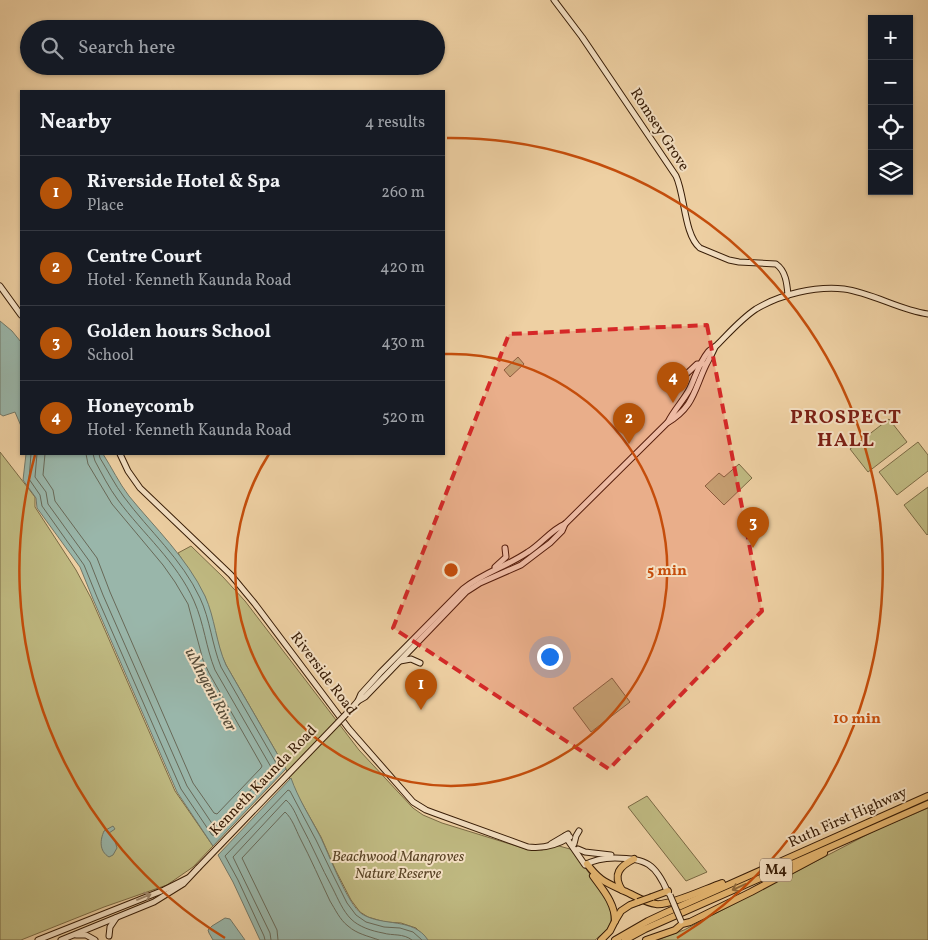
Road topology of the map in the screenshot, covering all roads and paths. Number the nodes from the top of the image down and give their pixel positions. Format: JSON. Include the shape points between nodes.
{"nodes":[{"id":1,"x":554,"y":0,"type":"edge"},
{"id":2,"x":0,"y":286,"type":"edge"},
{"id":3,"x":788,"y":295,"type":"junction"},
{"id":4,"x":20,"y":314,"type":"edge"},
{"id":5,"x":928,"y":314,"type":"edge"},
{"id":6,"x":704,"y":364,"type":"junction"},
{"id":7,"x":679,"y":381,"type":"dead end"},
{"id":8,"x":120,"y":455,"type":"edge"},
{"id":9,"x":540,"y":547,"type":"junction"},
{"id":10,"x":505,"y":548,"type":"dead end"},
{"id":11,"x":491,"y":570,"type":"junction"},
{"id":12,"x":400,"y":661,"type":"junction"},
{"id":13,"x":420,"y":663,"type":"dead end"},
{"id":14,"x":358,"y":701,"type":"junction"},
{"id":15,"x":928,"y":796,"type":"edge"},
{"id":16,"x":928,"y":804,"type":"edge"},
{"id":17,"x":866,"y":830,"type":"junction"},
{"id":18,"x":579,"y":832,"type":"dead end"},
{"id":19,"x":568,"y":837,"type":"junction"},
{"id":20,"x":574,"y":844,"type":"junction"},
{"id":21,"x":557,"y":845,"type":"junction"},
{"id":22,"x":548,"y":846,"type":"junction"},
{"id":23,"x":577,"y":850,"type":"junction"},
{"id":24,"x":631,"y":858,"type":"junction"},
{"id":25,"x":586,"y":864,"type":"junction"},
{"id":26,"x":772,"y":864,"type":"junction"},
{"id":27,"x":188,"y":878,"type":"junction"},
{"id":28,"x":622,"y":890,"type":"junction"},
{"id":29,"x":669,"y":893,"type":"junction"},
{"id":30,"x":117,"y":917,"type":"junction"},
{"id":31,"x":615,"y":921,"type":"junction"},
{"id":32,"x":682,"y":923,"type":"junction"},
{"id":33,"x":74,"y":935,"type":"junction"},
{"id":34,"x":109,"y":936,"type":"dead end"},
{"id":35,"x":38,"y":940,"type":"edge"},
{"id":36,"x":61,"y":940,"type":"edge"},
{"id":37,"x":94,"y":940,"type":"edge"},
{"id":38,"x":600,"y":940,"type":"edge"},
{"id":39,"x":615,"y":940,"type":"edge"},
{"id":40,"x":625,"y":940,"type":"edge"},
{"id":41,"x":646,"y":940,"type":"edge"}],
"edges":[{"from":1,"to":3,"type":"main road","name":"Romsey Grove","via":[[676,176],[696,245],[730,260],[778,265],[783,272]]},
{"from":2,"to":4,"type":"main road"},
{"from":3,"to":5,"type":"main road","name":"Kenneth Kaunda Road","via":[[843,289]]},
{"from":3,"to":6,"type":"main road","name":"Kenneth Kaunda Road","via":[[756,309],[740,322],[709,350]]},
{"from":6,"to":7,"type":"main road","via":[[695,365]]},
{"from":6,"to":9,"type":"main road","name":"Kenneth Kaunda Road","via":[[687,406]]},
{"from":8,"to":22,"type":"main road","name":"Riverside Road","via":[[140,488],[255,604],[349,729],[413,802],[434,814],[528,847]]},
{"from":9,"to":11,"type":"main road","name":"Kenneth Kaunda Road"},
{"from":9,"to":12,"type":"main road","name":"Kenneth Kaunda Road","via":[[521,565],[466,592]]},
{"from":10,"to":11,"type":"main road","via":[[505,558]]},
{"from":11,"to":14,"type":"main road","name":"Kenneth Kaunda Road","via":[[463,589],[380,673]]},
{"from":12,"to":13,"type":"main road","via":[[411,659]]},
{"from":12,"to":14,"type":"main road","name":"Kenneth Kaunda Road"},
{"from":14,"to":27,"type":"main road","name":"Kenneth Kaunda Road","bridge":true},
{"from":15,"to":26,"type":"highway","name":"Ruth First Highway","number":"M4"},
{"from":16,"to":17,"type":"highway","name":"Ruth First Highway","number":"M4"},
{"from":17,"to":32,"type":"highway","via":[[751,892]]},
{"from":17,"to":40,"type":"highway","name":"Ruth First Highway","number":"M4","one_way":true},
{"from":18,"to":20,"type":"main road"},
{"from":19,"to":20,"type":"main road"},
{"from":19,"to":21,"type":"main road","name":"Riverside Road"},
{"from":19,"to":22,"type":"main road"},
{"from":19,"to":23,"type":"main road"},
{"from":20,"to":23,"type":"main road"},
{"from":21,"to":22,"type":"main road","name":"Riverside Road"},
{"from":21,"to":23,"type":"main road"},
{"from":23,"to":24,"type":"main road"},
{"from":23,"to":25,"type":"main road"},
{"from":24,"to":25,"type":"main road","via":[[605,858]]},
{"from":24,"to":28,"type":"highway","via":[[618,874]]},
{"from":24,"to":29,"type":"main road","via":[[655,869]]},
{"from":25,"to":28,"type":"highway","via":[[600,879]]},
{"from":25,"to":31,"type":"highway","via":[[612,905]]},
{"from":26,"to":28,"type":"highway","via":[[662,904]]},
{"from":26,"to":39,"type":"highway","name":"Ruth First Highway","number":"M4","via":[[656,917]]},
{"from":27,"to":30,"type":"main road","name":"Kenneth Kaunda Road","via":[[164,897]]},
{"from":35,"to":27,"type":"main road","name":"Kenneth Kaunda Road","one_way":true},
{"from":29,"to":31,"type":"highway","bridge":true,"via":[[624,909]]},
{"from":29,"to":32,"type":"main road","bridge":true},
{"from":30,"to":33,"type":"main road","name":"Kenneth Kaunda Road"},
{"from":30,"to":34,"type":"main road","via":[[110,927]]},
{"from":31,"to":38,"type":"highway"},
{"from":32,"to":41,"type":"highway","via":[[675,930]]},
{"from":33,"to":36,"type":"main road","name":"Kenneth Kaunda Road"},
{"from":33,"to":37,"type":"main road"}]}
